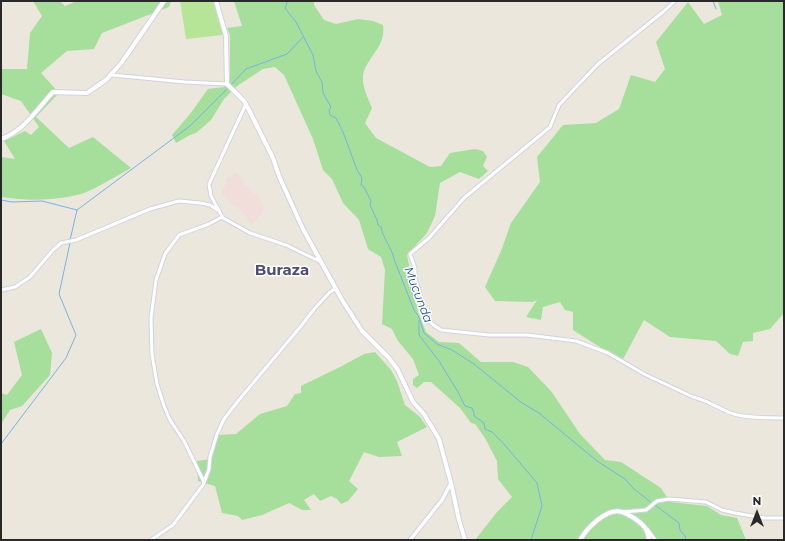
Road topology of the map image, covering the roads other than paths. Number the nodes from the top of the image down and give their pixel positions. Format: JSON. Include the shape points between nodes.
{"nodes":[{"id":1,"x":164,"y":1,"type":"edge"},
{"id":2,"x":216,"y":1,"type":"edge"},
{"id":3,"x":675,"y":1,"type":"edge"},
{"id":4,"x":112,"y":75,"type":"junction"},
{"id":5,"x":227,"y":84,"type":"junction"},
{"id":6,"x":246,"y":104,"type":"junction"},
{"id":7,"x":1,"y":139,"type":"edge"},
{"id":8,"x":219,"y":211,"type":"junction"},
{"id":9,"x":222,"y":217,"type":"junction"},
{"id":10,"x":321,"y":262,"type":"junction"},
{"id":11,"x":336,"y":288,"type":"junction"},
{"id":12,"x":1,"y":290,"type":"edge"},
{"id":13,"x":784,"y":418,"type":"edge"},
{"id":14,"x":204,"y":482,"type":"junction"},
{"id":15,"x":451,"y":483,"type":"junction"},
{"id":16,"x":623,"y":512,"type":"junction"},
{"id":17,"x":784,"y":518,"type":"edge"},
{"id":18,"x":646,"y":528,"type":"junction"},
{"id":19,"x":151,"y":540,"type":"edge"},
{"id":20,"x":410,"y":540,"type":"edge"},
{"id":21,"x":465,"y":540,"type":"edge"},
{"id":22,"x":580,"y":540,"type":"edge"},
{"id":23,"x":649,"y":540,"type":"edge"},
{"id":24,"x":655,"y":540,"type":"edge"}],
"edges":[{"from":1,"to":4,"type":"main road"},
{"from":2,"to":5,"type":"main road","via":[[226,36]]},
{"from":3,"to":13,"type":"street","via":[[598,64],[559,105],[550,127],[464,198],[429,238],[410,254],[419,292],[427,317],[441,330],[489,335],[527,335],[576,341],[608,353],[644,374],[735,414]]},
{"from":4,"to":5,"type":"street"},
{"from":4,"to":7,"type":"main road","via":[[87,93],[53,92],[19,128]]},
{"from":5,"to":6,"type":"main road"},
{"from":6,"to":8,"type":"street","via":[[209,184],[211,196]]},
{"from":6,"to":10,"type":"main road","via":[[273,158],[300,223]]},
{"from":8,"to":9,"type":"street"},
{"from":8,"to":12,"type":"street","via":[[200,202],[179,201],[150,210],[76,240],[61,243],[30,277],[15,287]]},
{"from":9,"to":10,"type":"street","via":[[250,233],[286,245]]},
{"from":9,"to":14,"type":"street","via":[[179,235],[165,254],[156,280],[151,318],[152,354],[164,406]]},
{"from":10,"to":11,"type":"main road"},
{"from":11,"to":14,"type":"street","via":[[315,308],[224,419],[216,434]]},
{"from":11,"to":15,"type":"main road","via":[[362,331],[398,370],[412,402],[421,410],[433,429],[440,443]]},
{"from":14,"to":19,"type":"street","via":[[173,525]]},
{"from":15,"to":20,"type":"street","via":[[442,500]]},
{"from":15,"to":21,"type":"main road"},
{"from":16,"to":17,"type":"street","via":[[646,510],[660,500],[669,499],[704,501],[729,512]]},
{"from":16,"to":18,"type":"main road"},
{"from":16,"to":22,"type":"main road","via":[[613,511],[602,517],[587,529]]},
{"from":18,"to":23,"type":"main road"},
{"from":18,"to":24,"type":"street"}]}
